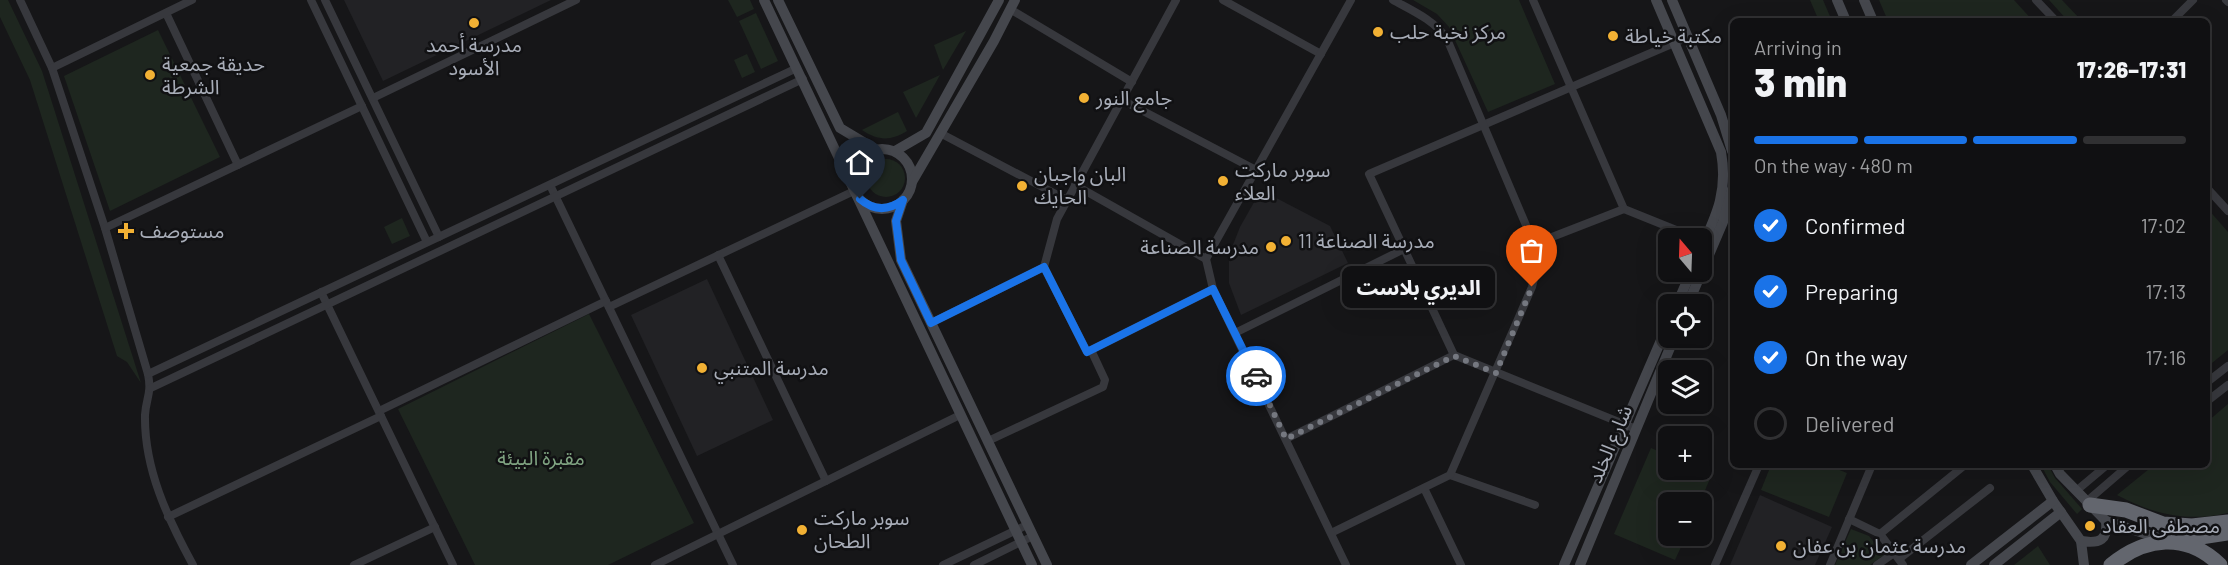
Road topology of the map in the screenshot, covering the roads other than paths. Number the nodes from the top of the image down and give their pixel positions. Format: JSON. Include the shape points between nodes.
{"nodes":[{"id":1,"x":20,"y":0,"type":"edge"},
{"id":2,"x":192,"y":0,"type":"edge"},
{"id":3,"x":311,"y":0,"type":"edge"},
{"id":4,"x":325,"y":0,"type":"edge"},
{"id":5,"x":576,"y":0,"type":"edge"},
{"id":6,"x":764,"y":0,"type":"edge"},
{"id":7,"x":778,"y":0,"type":"edge"},
{"id":8,"x":999,"y":0,"type":"edge"},
{"id":9,"x":1176,"y":0,"type":"edge"},
{"id":10,"x":1223,"y":0,"type":"edge"},
{"id":11,"x":1351,"y":0,"type":"edge"},
{"id":12,"x":1393,"y":0,"type":"edge"},
{"id":13,"x":1533,"y":0,"type":"edge"},
{"id":14,"x":1656,"y":0,"type":"edge"},
{"id":15,"x":1672,"y":0,"type":"edge"},
{"id":16,"x":1837,"y":0,"type":"edge"},
{"id":17,"x":1864,"y":0,"type":"edge"},
{"id":18,"x":2037,"y":0,"type":"edge"},
{"id":19,"x":2193,"y":0,"type":"edge"},
{"id":20,"x":564,"y":2,"type":"edge"},
{"id":21,"x":1013,"y":4,"type":"edge"},
{"id":22,"x":166,"y":13,"type":"junction"},
{"id":23,"x":1845,"y":18,"type":"edge"},
{"id":24,"x":1872,"y":18,"type":"edge"},
{"id":25,"x":2053,"y":18,"type":"edge"},
{"id":26,"x":2175,"y":18,"type":"edge"},
{"id":27,"x":1688,"y":37,"type":"junction"},
{"id":28,"x":1675,"y":43,"type":"junction"},
{"id":29,"x":1321,"y":54,"type":"junction"},
{"id":30,"x":52,"y":68,"type":"junction"},
{"id":31,"x":797,"y":68,"type":"junction"},
{"id":32,"x":803,"y":79,"type":"junction"},
{"id":33,"x":1132,"y":82,"type":"junction"},
{"id":34,"x":1572,"y":87,"type":"junction"},
{"id":35,"x":373,"y":98,"type":"junction"},
{"id":36,"x":1122,"y":100,"type":"junction"},
{"id":37,"x":362,"y":106,"type":"junction"},
{"id":38,"x":1484,"y":125,"type":"junction"},
{"id":39,"x":940,"y":133,"type":"junction"},
{"id":40,"x":1730,"y":144,"type":"edge"},
{"id":41,"x":875,"y":149,"type":"junction"},
{"id":42,"x":895,"y":151,"type":"junction"},
{"id":43,"x":238,"y":165,"type":"junction"},
{"id":44,"x":1256,"y":170,"type":"junction"},
{"id":45,"x":912,"y":182,"type":"junction"},
{"id":46,"x":550,"y":185,"type":"junction"},
{"id":47,"x":1075,"y":185,"type":"junction"},
{"id":48,"x":854,"y":191,"type":"junction"},
{"id":49,"x":2210,"y":191,"type":"edge"},
{"id":50,"x":555,"y":196,"type":"junction"},
{"id":51,"x":1730,"y":196,"type":"edge"},
{"id":52,"x":903,"y":200,"type":"junction"},
{"id":53,"x":1067,"y":200,"type":"junction"},
{"id":54,"x":2227,"y":207,"type":"edge"},
{"id":55,"x":1624,"y":209,"type":"junction"},
{"id":56,"x":105,"y":228,"type":"junction"},
{"id":57,"x":1667,"y":228,"type":"edge"},
{"id":58,"x":1708,"y":228,"type":"edge"},
{"id":59,"x":439,"y":237,"type":"junction"},
{"id":60,"x":428,"y":242,"type":"junction"},
{"id":61,"x":1534,"y":244,"type":"junction"},
{"id":62,"x":1404,"y":249,"type":"junction"},
{"id":63,"x":718,"y":255,"type":"junction"},
{"id":64,"x":1206,"y":259,"type":"junction"},
{"id":65,"x":1044,"y":267,"type":"junction"},
{"id":66,"x":1213,"y":289,"type":"junction"},
{"id":67,"x":321,"y":292,"type":"junction"},
{"id":68,"x":1692,"y":294,"type":"edge"},
{"id":69,"x":327,"y":304,"type":"junction"},
{"id":70,"x":607,"y":304,"type":"junction"},
{"id":71,"x":931,"y":323,"type":"junction"},
{"id":72,"x":1234,"y":333,"type":"junction"},
{"id":73,"x":1658,"y":346,"type":"edge"},
{"id":74,"x":1670,"y":348,"type":"edge"},
{"id":75,"x":1091,"y":350,"type":"junction"},
{"id":76,"x":1454,"y":356,"type":"junction"},
{"id":77,"x":2228,"y":366,"type":"edge"},
{"id":78,"x":1496,"y":373,"type":"junction"},
{"id":79,"x":148,"y":374,"type":"junction"},
{"id":80,"x":2210,"y":381,"type":"edge"},
{"id":81,"x":2228,"y":385,"type":"edge"},
{"id":82,"x":151,"y":388,"type":"junction"},
{"id":83,"x":2210,"y":399,"type":"edge"},
{"id":84,"x":380,"y":413,"type":"junction"},
{"id":85,"x":960,"y":415,"type":"junction"},
{"id":86,"x":1623,"y":424,"type":"junction"},
{"id":87,"x":1636,"y":429,"type":"junction"},
{"id":88,"x":1286,"y":439,"type":"junction"},
{"id":89,"x":988,"y":441,"type":"junction"},
{"id":90,"x":993,"y":453,"type":"junction"},
{"id":91,"x":981,"y":458,"type":"junction"},
{"id":92,"x":1758,"y":468,"type":"edge"},
{"id":93,"x":1871,"y":468,"type":"edge"},
{"id":94,"x":1961,"y":468,"type":"edge"},
{"id":95,"x":2034,"y":468,"type":"edge"},
{"id":96,"x":2057,"y":468,"type":"edge"},
{"id":97,"x":2103,"y":468,"type":"edge"},
{"id":98,"x":2126,"y":468,"type":"edge"},
{"id":99,"x":1450,"y":475,"type":"junction"},
{"id":100,"x":826,"y":481,"type":"junction"},
{"id":101,"x":1424,"y":488,"type":"junction"},
{"id":102,"x":1990,"y":488,"type":"dead end"},
{"id":103,"x":2076,"y":490,"type":"junction"},
{"id":104,"x":2053,"y":501,"type":"junction"},
{"id":105,"x":2088,"y":503,"type":"junction"},
{"id":106,"x":1535,"y":505,"type":"dead end"},
{"id":107,"x":2061,"y":512,"type":"junction"},
{"id":108,"x":168,"y":517,"type":"junction"},
{"id":109,"x":1849,"y":519,"type":"junction"},
{"id":110,"x":2106,"y":521,"type":"junction"},
{"id":111,"x":2228,"y":522,"type":"edge"},
{"id":112,"x":1027,"y":525,"type":"junction"},
{"id":113,"x":435,"y":527,"type":"junction"},
{"id":114,"x":1015,"y":530,"type":"junction"},
{"id":115,"x":1331,"y":533,"type":"junction"},
{"id":116,"x":2228,"y":533,"type":"edge"},
{"id":117,"x":718,"y":534,"type":"junction"},
{"id":118,"x":1880,"y":534,"type":"junction"},
{"id":119,"x":1033,"y":536,"type":"junction"},
{"id":120,"x":2081,"y":541,"type":"junction"},
{"id":121,"x":1021,"y":542,"type":"junction"},
{"id":122,"x":2169,"y":542,"type":"junction"},
{"id":123,"x":1899,"y":559,"type":"edge"},
{"id":124,"x":192,"y":565,"type":"edge"},
{"id":125,"x":354,"y":565,"type":"edge"},
{"id":126,"x":453,"y":565,"type":"edge"},
{"id":127,"x":655,"y":565,"type":"edge"},
{"id":128,"x":733,"y":565,"type":"edge"},
{"id":129,"x":943,"y":565,"type":"edge"},
{"id":130,"x":974,"y":565,"type":"edge"},
{"id":131,"x":1032,"y":565,"type":"edge"},
{"id":132,"x":1047,"y":565,"type":"edge"},
{"id":133,"x":1346,"y":565,"type":"edge"},
{"id":134,"x":1461,"y":565,"type":"edge"},
{"id":135,"x":1564,"y":565,"type":"edge"},
{"id":136,"x":1580,"y":565,"type":"edge"},
{"id":137,"x":1715,"y":565,"type":"edge"},
{"id":138,"x":1830,"y":565,"type":"edge"},
{"id":139,"x":1877,"y":565,"type":"edge"},
{"id":140,"x":1971,"y":565,"type":"edge"},
{"id":141,"x":1994,"y":565,"type":"edge"},
{"id":142,"x":2084,"y":565,"type":"edge"},
{"id":143,"x":2110,"y":565,"type":"edge"},
{"id":144,"x":2220,"y":565,"type":"edge"}],
"edges":[{"from":1,"to":30,"type":"street"},
{"from":2,"to":22,"type":"street"},
{"from":3,"to":37,"type":"street"},
{"from":4,"to":35,"type":"street"},
{"from":5,"to":20,"type":"street"},
{"from":6,"to":31,"type":"street"},
{"from":7,"to":41,"type":"street","via":[[840,128]]},
{"from":8,"to":42,"type":"street","via":[[926,133]]},
{"from":9,"to":33,"type":"street"},
{"from":10,"to":29,"type":"street"},
{"from":11,"to":29,"type":"street"},
{"from":12,"to":38,"type":"street","via":[[1427,18],[1447,39]]},
{"from":13,"to":34,"type":"street"},
{"from":14,"to":28,"type":"street"},
{"from":15,"to":27,"type":"street"},
{"from":16,"to":23,"type":"street"},
{"from":17,"to":24,"type":"street"},
{"from":18,"to":25,"type":"street"},
{"from":19,"to":26,"type":"street"},
{"from":20,"to":35,"type":"street"},
{"from":21,"to":33,"type":"street"},
{"from":21,"to":39,"type":"street"},
{"from":22,"to":30,"type":"street"},
{"from":22,"to":43,"type":"street"},
{"from":27,"to":28,"type":"street"},
{"from":27,"to":40,"type":"street"},
{"from":28,"to":34,"type":"street"},
{"from":28,"to":58,"type":"street","via":[[1721,152],[1724,168],[1722,196]]},
{"from":29,"to":44,"type":"street"},
{"from":30,"to":56,"type":"street"},
{"from":31,"to":32,"type":"street"},
{"from":31,"to":46,"type":"street"},
{"from":32,"to":48,"type":"street"},
{"from":32,"to":50,"type":"street"},
{"from":33,"to":36,"type":"street"},
{"from":34,"to":38,"type":"street"},
{"from":34,"to":55,"type":"street"},
{"from":35,"to":59,"type":"street"},
{"from":36,"to":44,"type":"street"},
{"from":36,"to":47,"type":"street"},
{"from":37,"to":43,"type":"street"},
{"from":37,"to":60,"type":"street"},
{"from":38,"to":61,"type":"street"},
{"from":38,"to":62,"type":"street","via":[[1369,174]]},
{"from":39,"to":45,"type":"street"},
{"from":39,"to":53,"type":"street"},
{"from":41,"to":42,"type":"street"},
{"from":41,"to":48,"type":"street","via":[[865,154],[853,170]]},
{"from":42,"to":45,"type":"street","via":[[909,164]]},
{"from":43,"to":56,"type":"street"},
{"from":44,"to":64,"type":"street"},
{"from":45,"to":52,"type":"street"},
{"from":46,"to":50,"type":"street"},
{"from":46,"to":59,"type":"street"},
{"from":47,"to":53,"type":"street"},
{"from":47,"to":64,"type":"street"},
{"from":48,"to":52,"type":"street","via":[[867,205],[876,208],[886,209]]},
{"from":48,"to":63,"type":"street"},
{"from":48,"to":85,"type":"street"},
{"from":49,"to":54,"type":"street"},
{"from":50,"to":69,"type":"street"},
{"from":50,"to":70,"type":"street"},
{"from":51,"to":68,"type":"street"},
{"from":52,"to":71,"type":"street","via":[[896,221],[901,260]]},
{"from":53,"to":65,"type":"street","via":[[1057,219]]},
{"from":55,"to":57,"type":"street"},
{"from":55,"to":61,"type":"street"},
{"from":56,"to":79,"type":"street"},
{"from":59,"to":60,"type":"street"},
{"from":60,"to":67,"type":"street"},
{"from":61,"to":78,"type":"street","via":[[1537,266],[1532,287]]},
{"from":62,"to":72,"type":"street"},
{"from":62,"to":76,"type":"street"},
{"from":63,"to":70,"type":"street"},
{"from":63,"to":100,"type":"street"},
{"from":64,"to":66,"type":"street"},
{"from":65,"to":71,"type":"street"},
{"from":65,"to":75,"type":"street","via":[[1087,352]]},
{"from":66,"to":72,"type":"street"},
{"from":66,"to":75,"type":"street"},
{"from":67,"to":69,"type":"street"},
{"from":67,"to":79,"type":"street"},
{"from":69,"to":82,"type":"street"},
{"from":69,"to":84,"type":"street"},
{"from":70,"to":84,"type":"street"},
{"from":70,"to":117,"type":"street"},
{"from":71,"to":89,"type":"street"},
{"from":72,"to":88,"type":"street"},
{"from":73,"to":86,"type":"street"},
{"from":74,"to":87,"type":"street","name":"شارع الخلد"},
{"from":75,"to":89,"type":"street","via":[[1105,380],[1103,387]]},
{"from":76,"to":78,"type":"street"},
{"from":76,"to":88,"type":"street"},
{"from":77,"to":80,"type":"street"},
{"from":78,"to":86,"type":"street"},
{"from":78,"to":99,"type":"street"},
{"from":79,"to":82,"type":"street"},
{"from":81,"to":83,"type":"street"},
{"from":82,"to":108,"type":"street","via":[[145,414],[151,465]]},
{"from":84,"to":108,"type":"street"},
{"from":84,"to":113,"type":"street"},
{"from":85,"to":91,"type":"street"},
{"from":85,"to":100,"type":"street"},
{"from":86,"to":87,"type":"street"},
{"from":86,"to":135,"type":"street"},
{"from":87,"to":136,"type":"street","name":"شارع الخلد"},
{"from":88,"to":115,"type":"street"},
{"from":89,"to":90,"type":"street"},
{"from":90,"to":91,"type":"street"},
{"from":90,"to":112,"type":"street"},
{"from":91,"to":114,"type":"street"},
{"from":92,"to":137,"type":"street"},
{"from":93,"to":109,"type":"street"},
{"from":94,"to":118,"type":"street"},
{"from":95,"to":104,"type":"street"},
{"from":96,"to":103,"type":"street"},
{"from":97,"to":103,"type":"street"},
{"from":98,"to":105,"type":"street"},
{"from":99,"to":101,"type":"street"},
{"from":99,"to":106,"type":"street"},
{"from":100,"to":117,"type":"street"},
{"from":101,"to":115,"type":"street"},
{"from":101,"to":134,"type":"street"},
{"from":102,"to":123,"type":"street"},
{"from":103,"to":105,"type":"street"},
{"from":104,"to":107,"type":"street"},
{"from":104,"to":140,"type":"street"},
{"from":105,"to":110,"type":"street"},
{"from":105,"to":111,"type":"highway","via":[[2126,510],[2163,524]]},
{"from":107,"to":120,"type":"street"},
{"from":107,"to":141,"type":"street"},
{"from":108,"to":124,"type":"street"},
{"from":109,"to":118,"type":"street"},
{"from":109,"to":138,"type":"street"},
{"from":110,"to":120,"type":"street","via":[[2105,537],[2091,543]]},
{"from":110,"to":122,"type":"street"},
{"from":112,"to":114,"type":"street"},
{"from":112,"to":119,"type":"street"},
{"from":113,"to":125,"type":"street"},
{"from":113,"to":126,"type":"street"},
{"from":114,"to":121,"type":"street"},
{"from":114,"to":129,"type":"street"},
{"from":115,"to":133,"type":"street"},
{"from":116,"to":122,"type":"highway"},
{"from":117,"to":127,"type":"street"},
{"from":117,"to":128,"type":"street"},
{"from":118,"to":123,"type":"street"},
{"from":119,"to":121,"type":"street"},
{"from":119,"to":132,"type":"street"},
{"from":120,"to":142,"type":"street"},
{"from":121,"to":130,"type":"street"},
{"from":121,"to":131,"type":"street"},
{"from":122,"to":143,"type":"highway","via":[[2146,544]]},
{"from":122,"to":144,"type":"highway","via":[[2191,546]]},
{"from":123,"to":139,"type":"street"}]}
